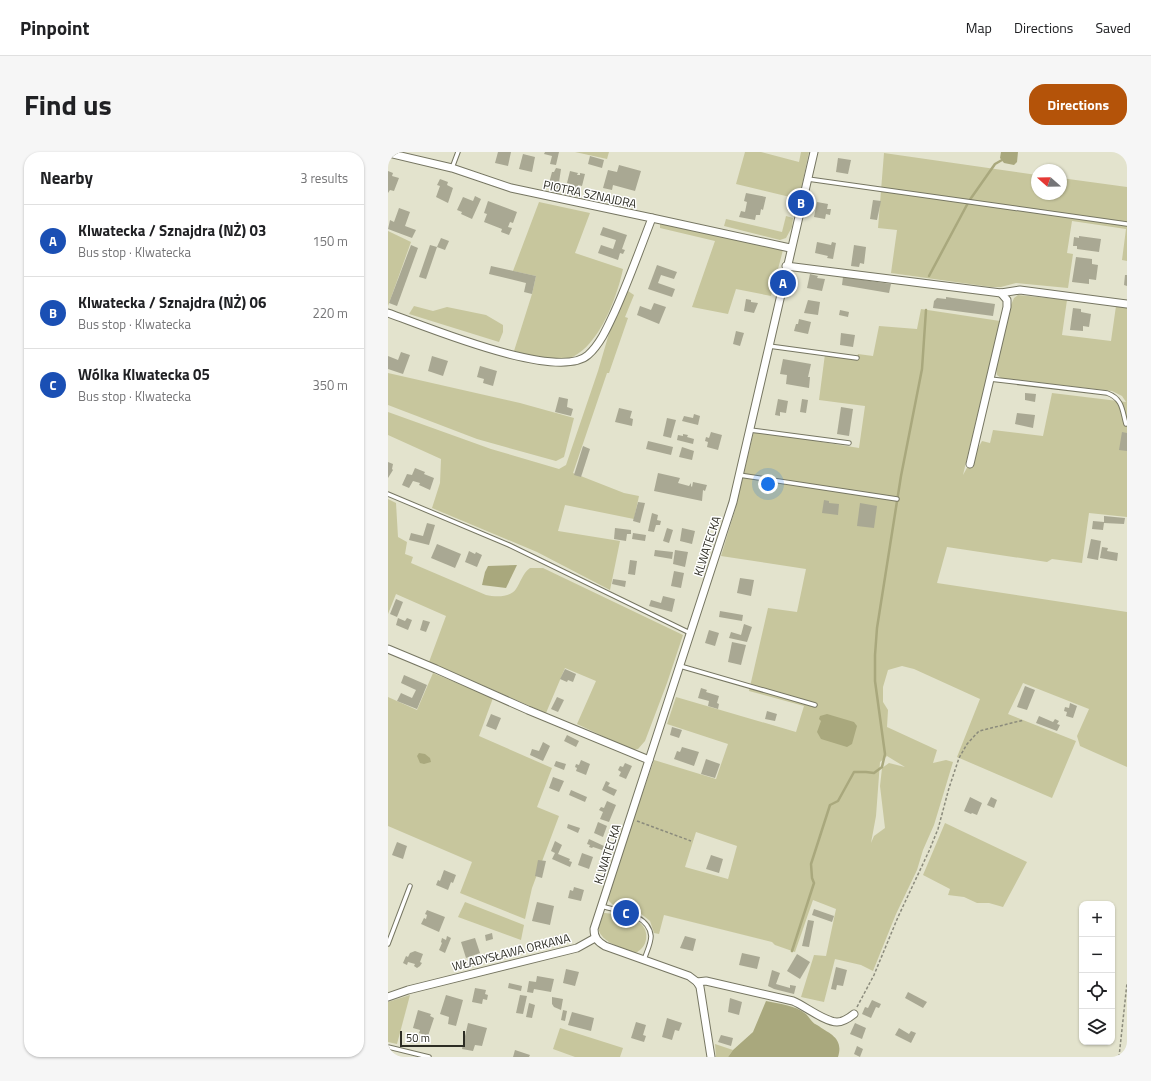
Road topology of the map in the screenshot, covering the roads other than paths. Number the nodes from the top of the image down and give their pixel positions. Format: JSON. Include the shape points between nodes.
{"nodes":[{"id":1,"x":388,"y":152,"type":"edge"},
{"id":2,"x":458,"y":152,"type":"edge"},
{"id":3,"x":814,"y":152,"type":"edge"},
{"id":4,"x":452,"y":168,"type":"junction"},
{"id":5,"x":807,"y":179,"type":"junction"},
{"id":6,"x":652,"y":218,"type":"junction"},
{"id":7,"x":1127,"y":224,"type":"edge"},
{"id":8,"x":790,"y":248,"type":"junction"},
{"id":9,"x":786,"y":266,"type":"junction"},
{"id":10,"x":1001,"y":293,"type":"junction"},
{"id":11,"x":1127,"y":304,"type":"edge"},
{"id":12,"x":388,"y":313,"type":"edge"},
{"id":13,"x":769,"y":346,"type":"junction"},
{"id":14,"x":857,"y":358,"type":"dead end"},
{"id":15,"x":990,"y":379,"type":"junction"},
{"id":16,"x":1126,"y":424,"type":"dead end"},
{"id":17,"x":750,"y":430,"type":"junction"},
{"id":18,"x":849,"y":443,"type":"dead end"},
{"id":19,"x":970,"y":464,"type":"dead end"},
{"id":20,"x":739,"y":475,"type":"junction"},
{"id":21,"x":388,"y":494,"type":"edge"},
{"id":22,"x":897,"y":499,"type":"dead end"},
{"id":23,"x":690,"y":633,"type":"junction"},
{"id":24,"x":388,"y":649,"type":"edge"},
{"id":25,"x":680,"y":666,"type":"junction"},
{"id":26,"x":815,"y":705,"type":"dead end"},
{"id":27,"x":649,"y":760,"type":"junction"},
{"id":28,"x":410,"y":886,"type":"dead end"},
{"id":29,"x":601,"y":906,"type":"junction"},
{"id":30,"x":595,"y":938,"type":"junction"},
{"id":31,"x":388,"y":944,"type":"edge"},
{"id":32,"x":644,"y":960,"type":"junction"},
{"id":33,"x":697,"y":982,"type":"junction"},
{"id":34,"x":388,"y":997,"type":"edge"},
{"id":35,"x":854,"y":1014,"type":"road end"},
{"id":36,"x":388,"y":1047,"type":"edge"},
{"id":37,"x":429,"y":1057,"type":"edge"},
{"id":38,"x":710,"y":1057,"type":"edge"}],
"edges":[{"from":1,"to":4,"type":"street","name":"PIOTRA SZNAJDRA"},
{"from":2,"to":4,"type":"lane"},
{"from":3,"to":5,"type":"street","name":"KLWATECKA"},
{"from":4,"to":6,"type":"street","name":"PIOTRA SZNAJDRA","via":[[511,188]]},
{"from":5,"to":7,"type":"lane"},
{"from":5,"to":8,"type":"street","name":"KLWATECKA"},
{"from":6,"to":8,"type":"street","name":"PIOTRA SZNAJDRA"},
{"from":6,"to":12,"type":"street","via":[[626,287],[604,333],[587,356],[559,362],[507,354]]},
{"from":8,"to":9,"type":"street","name":"KLWATECKA"},
{"from":9,"to":10,"type":"street"},
{"from":9,"to":13,"type":"street","name":"KLWATECKA"},
{"from":10,"to":11,"type":"street","via":[[1020,290]]},
{"from":10,"to":15,"type":"street","via":[[1007,300],[1007,307]]},
{"from":13,"to":14,"type":"lane"},
{"from":13,"to":17,"type":"street","name":"KLWATECKA"},
{"from":15,"to":16,"type":"lane","via":[[1107,393],[1121,403]]},
{"from":15,"to":19,"type":"street"},
{"from":17,"to":18,"type":"lane"},
{"from":17,"to":20,"type":"street","name":"KLWATECKA"},
{"from":20,"to":22,"type":"lane"},
{"from":20,"to":23,"type":"street","name":"KLWATECKA","via":[[733,502]]},
{"from":21,"to":23,"type":"lane","via":[[509,545]]},
{"from":23,"to":25,"type":"street","name":"KLWATECKA"},
{"from":24,"to":27,"type":"street"},
{"from":25,"to":26,"type":"lane"},
{"from":25,"to":27,"type":"street","name":"KLWATECKA"},
{"from":27,"to":29,"type":"street","name":"KLWATECKA"},
{"from":28,"to":31,"type":"lane"},
{"from":29,"to":30,"type":"street","name":"KLWATECKA","via":[[595,924]]},
{"from":29,"to":32,"type":"lane","via":[[635,916],[648,927],[651,936]]},
{"from":30,"to":32,"type":"street","via":[[605,946]]},
{"from":30,"to":34,"type":"street","name":"WŁADYSŁAWA ORKANA","via":[[577,948]]},
{"from":32,"to":33,"type":"street","via":[[689,976]]},
{"from":33,"to":35,"type":"street","via":[[706,981],[794,1001],[830,1021],[845,1020]]},
{"from":33,"to":38,"type":"street","via":[[700,987]]},
{"from":36,"to":37,"type":"lane"}]}
